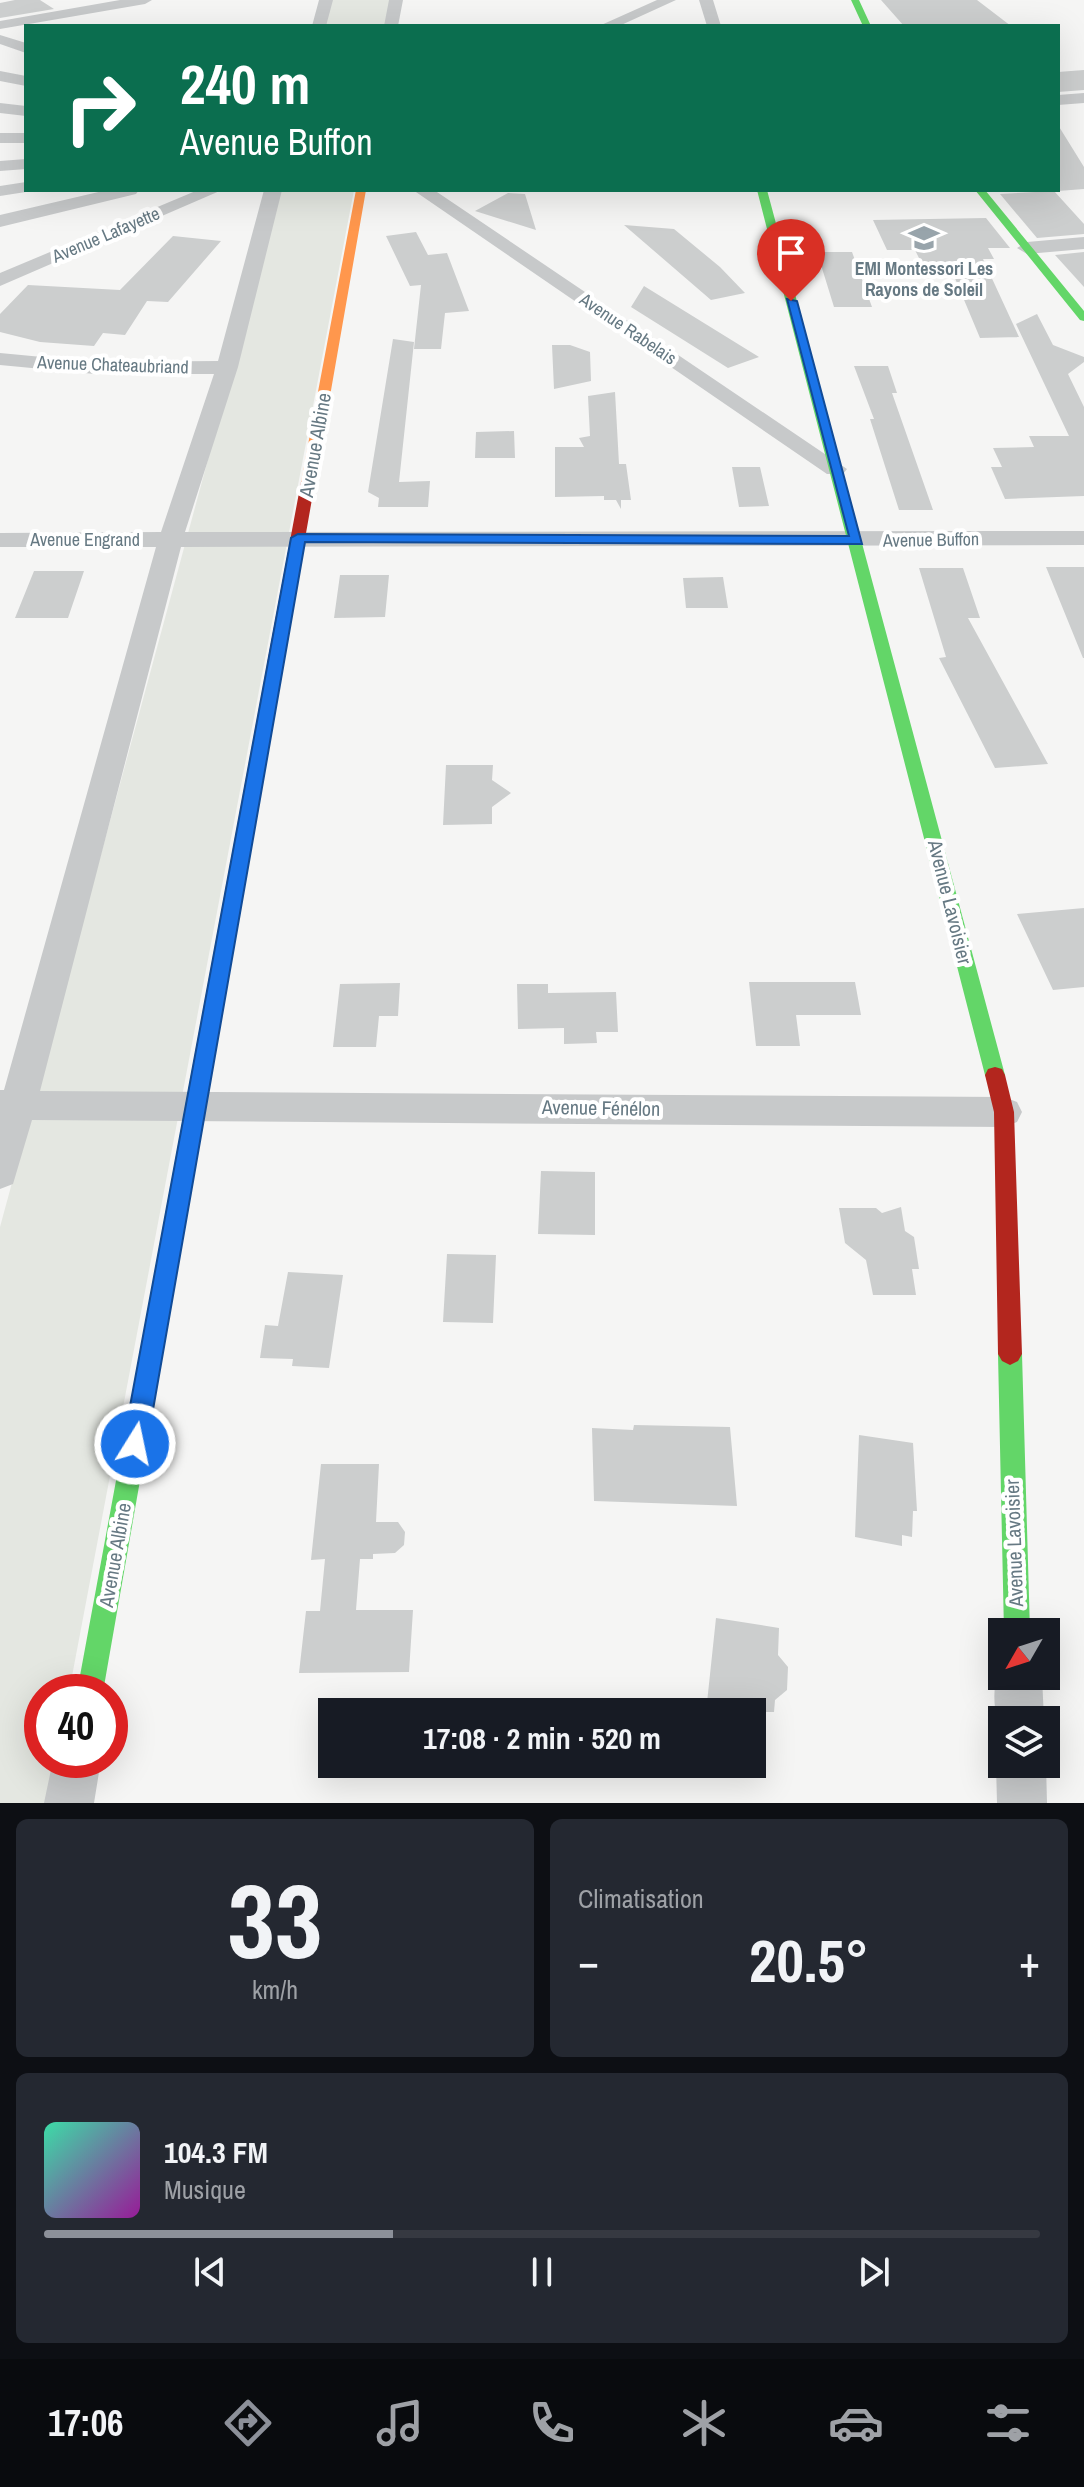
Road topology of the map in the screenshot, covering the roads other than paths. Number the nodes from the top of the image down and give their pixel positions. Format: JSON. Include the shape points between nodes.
{"nodes":[{"id":1,"x":145,"y":0,"type":"edge"},
{"id":2,"x":326,"y":0,"type":"edge"},
{"id":3,"x":396,"y":0,"type":"edge"},
{"id":4,"x":669,"y":0,"type":"edge"},
{"id":5,"x":706,"y":0,"type":"edge"},
{"id":6,"x":855,"y":0,"type":"edge"},
{"id":7,"x":84,"y":3,"type":"edge"},
{"id":8,"x":112,"y":20,"type":"dead end"},
{"id":9,"x":320,"y":24,"type":"edge"},
{"id":10,"x":391,"y":24,"type":"edge"},
{"id":11,"x":611,"y":24,"type":"edge"},
{"id":12,"x":713,"y":24,"type":"edge"},
{"id":13,"x":866,"y":24,"type":"edge"},
{"id":14,"x":0,"y":25,"type":"edge"},
{"id":15,"x":0,"y":39,"type":"edge"},
{"id":16,"x":24,"y":47,"type":"edge"},
{"id":17,"x":0,"y":76,"type":"edge"},
{"id":18,"x":24,"y":81,"type":"edge"},
{"id":19,"x":1084,"y":98,"type":"edge"},
{"id":20,"x":1060,"y":100,"type":"edge"},
{"id":21,"x":0,"y":108,"type":"edge"},
{"id":22,"x":24,"y":111,"type":"edge"},
{"id":23,"x":0,"y":138,"type":"edge"},
{"id":24,"x":24,"y":138,"type":"edge"},
{"id":25,"x":24,"y":164,"type":"edge"},
{"id":26,"x":0,"y":166,"type":"edge"},
{"id":27,"x":24,"y":187,"type":"edge"},
{"id":28,"x":0,"y":191,"type":"edge"},
{"id":29,"x":122,"y":192,"type":"edge"},
{"id":30,"x":208,"y":192,"type":"edge"},
{"id":31,"x":272,"y":192,"type":"edge"},
{"id":32,"x":361,"y":192,"type":"edge"},
{"id":33,"x":425,"y":192,"type":"edge"},
{"id":34,"x":763,"y":192,"type":"edge"},
{"id":35,"x":982,"y":192,"type":"edge"},
{"id":36,"x":0,"y":221,"type":"edge"},
{"id":37,"x":1084,"y":243,"type":"edge"},
{"id":38,"x":1027,"y":248,"type":"junction"},
{"id":39,"x":0,"y":280,"type":"edge"},
{"id":40,"x":1084,"y":318,"type":"edge"},
{"id":41,"x":0,"y":359,"type":"edge"},
{"id":42,"x":227,"y":367,"type":"junction"},
{"id":43,"x":835,"y":469,"type":"junction"},
{"id":44,"x":298,"y":538,"type":"junction"},
{"id":45,"x":1084,"y":538,"type":"edge"},
{"id":46,"x":0,"y":540,"type":"edge"},
{"id":47,"x":170,"y":541,"type":"junction"},
{"id":48,"x":857,"y":541,"type":"junction"},
{"id":49,"x":197,"y":1104,"type":"junction"},
{"id":50,"x":10,"y":1105,"type":"edge"},
{"id":51,"x":1004,"y":1112,"type":"junction"},
{"id":52,"x":0,"y":1173,"type":"edge"},
{"id":53,"x":1017,"y":1618,"type":"edge"},
{"id":54,"x":93,"y":1674,"type":"edge"},
{"id":55,"x":74,"y":1778,"type":"edge"},
{"id":56,"x":1021,"y":1778,"type":"edge"},
{"id":57,"x":69,"y":1803,"type":"edge"},
{"id":58,"x":1022,"y":1803,"type":"edge"}],
"edges":[{"from":1,"to":7,"type":"street"},
{"from":2,"to":9,"type":"street"},
{"from":3,"to":10,"type":"street"},
{"from":4,"to":11,"type":"street"},
{"from":5,"to":12,"type":"street"},
{"from":6,"to":13,"type":"street"},
{"from":7,"to":8,"type":"street"},
{"from":7,"to":14,"type":"street"},
{"from":15,"to":16,"type":"street"},
{"from":17,"to":18,"type":"street"},
{"from":19,"to":20,"type":"street"},
{"from":21,"to":22,"type":"street"},
{"from":23,"to":24,"type":"street"},
{"from":25,"to":26,"type":"street"},
{"from":27,"to":28,"type":"street"},
{"from":29,"to":36,"type":"street"},
{"from":30,"to":39,"type":"street","name":"Avenue Lafayette"},
{"from":31,"to":42,"type":"street"},
{"from":32,"to":44,"type":"street","name":"Avenue Albine"},
{"from":33,"to":43,"type":"street","name":"Avenue Rabelais"},
{"from":34,"to":43,"type":"street","name":"Avenue Lavoisier"},
{"from":35,"to":38,"type":"street"},
{"from":37,"to":38,"type":"street"},
{"from":38,"to":40,"type":"street"},
{"from":41,"to":42,"type":"street","name":"Avenue Chateaubriand","via":[[95,368]]},
{"from":42,"to":47,"type":"street"},
{"from":43,"to":48,"type":"street","name":"Avenue Lavoisier"},
{"from":44,"to":47,"type":"street","name":"Avenue Buffon"},
{"from":44,"to":48,"type":"street","name":"Avenue Buffon"},
{"from":44,"to":49,"type":"street","name":"Avenue Albine"},
{"from":45,"to":48,"type":"street","name":"Avenue Buffon"},
{"from":46,"to":47,"type":"street","name":"Avenue Engrand"},
{"from":47,"to":50,"type":"street"},
{"from":48,"to":51,"type":"street","name":"Avenue Lavoisier"},
{"from":49,"to":50,"type":"street","name":"Avenue Fénélon"},
{"from":49,"to":51,"type":"street","name":"Avenue Fénélon"},
{"from":49,"to":54,"type":"street","name":"Avenue Albine"},
{"from":50,"to":52,"type":"street"},
{"from":51,"to":53,"type":"street","name":"Avenue Lavoisier"},
{"from":55,"to":57,"type":"street"},
{"from":56,"to":58,"type":"street"}]}
